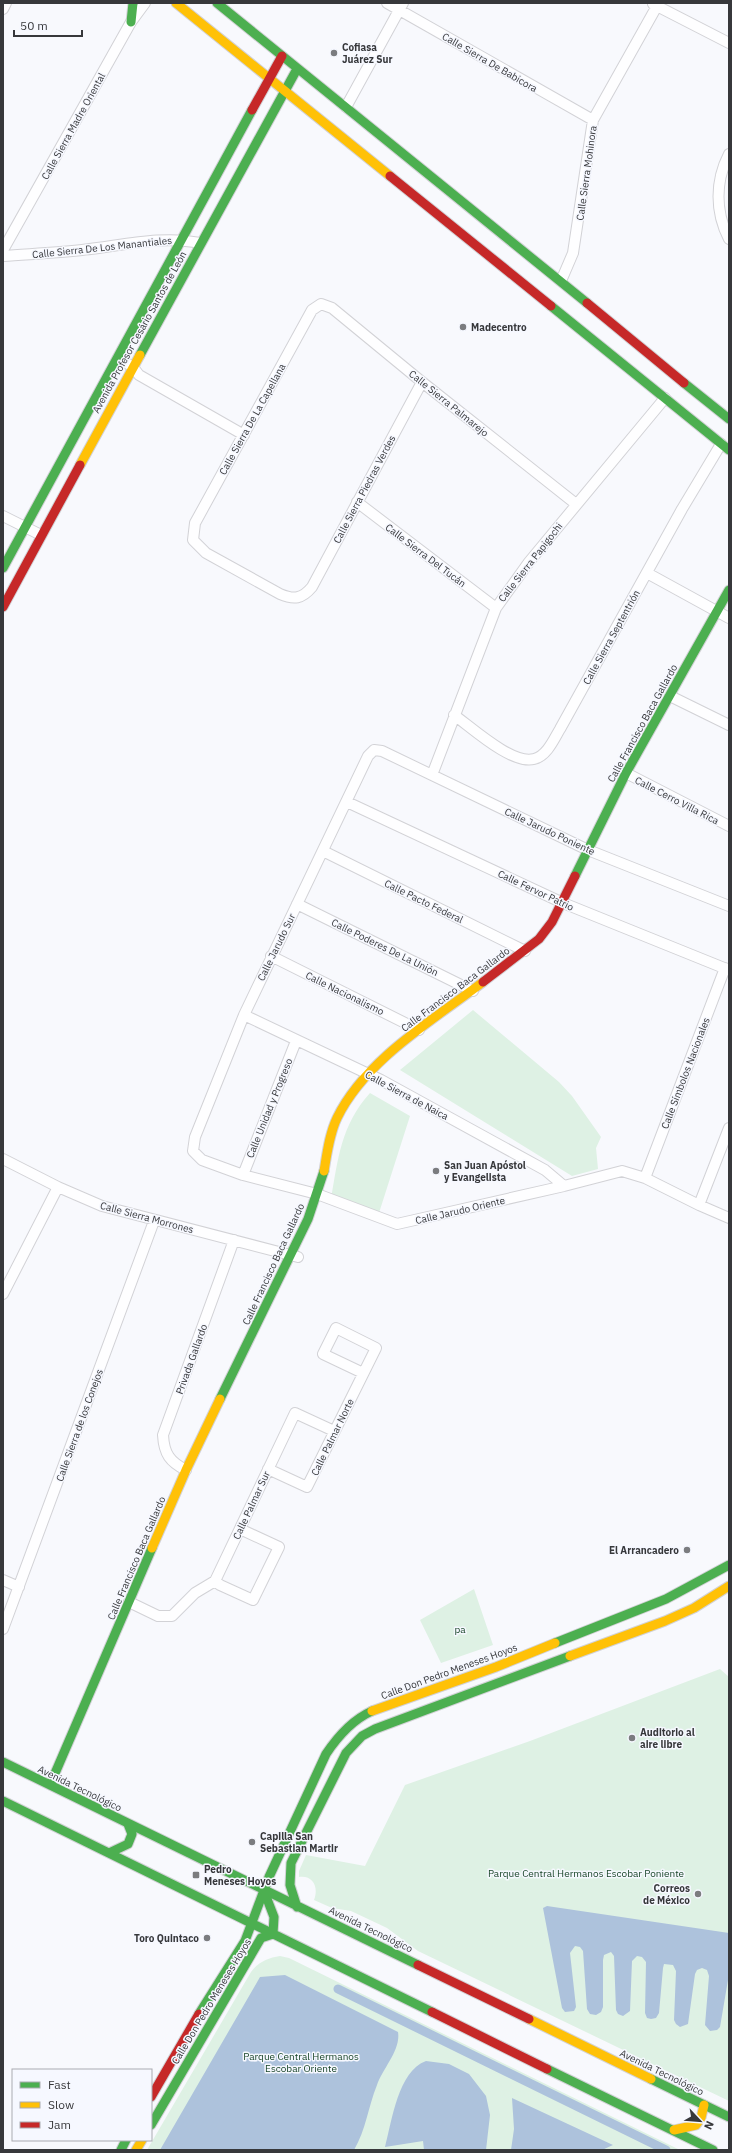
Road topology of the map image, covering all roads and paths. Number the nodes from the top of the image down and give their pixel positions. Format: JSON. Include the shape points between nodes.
{"nodes":[{"id":1,"x":6,"y":3,"type":"edge"},
{"id":2,"x":132,"y":3,"type":"edge"},
{"id":3,"x":145,"y":3,"type":"edge"},
{"id":4,"x":176,"y":3,"type":"edge"},
{"id":5,"x":217,"y":3,"type":"edge"},
{"id":6,"x":388,"y":3,"type":"edge"},
{"id":7,"x":654,"y":5,"type":"edge"},
{"id":8,"x":401,"y":6,"type":"edge"},
{"id":9,"x":3,"y":9,"type":"edge"},
{"id":10,"x":131,"y":22,"type":"junction"},
{"id":11,"x":729,"y":43,"type":"edge"},
{"id":12,"x":282,"y":56,"type":"junction"},
{"id":13,"x":298,"y":69,"type":"junction"},
{"id":14,"x":269,"y":78,"type":"junction"},
{"id":15,"x":284,"y":90,"type":"junction"},
{"id":16,"x":346,"y":107,"type":"junction"},
{"id":17,"x":593,"y":120,"type":"junction"},
{"id":18,"x":729,"y":154,"type":"edge"},
{"id":19,"x":209,"y":191,"type":"junction"},
{"id":20,"x":224,"y":199,"type":"junction"},
{"id":21,"x":729,"y":239,"type":"edge"},
{"id":22,"x":182,"y":240,"type":"junction"},
{"id":23,"x":200,"y":244,"type":"junction"},
{"id":24,"x":3,"y":250,"type":"edge"},
{"id":25,"x":3,"y":256,"type":"edge"},
{"id":26,"x":561,"y":281,"type":"junction"},
{"id":27,"x":321,"y":304,"type":"joint"},
{"id":28,"x":118,"y":358,"type":"junction"},
{"id":29,"x":133,"y":367,"type":"junction"},
{"id":30,"x":422,"y":382,"type":"junction"},
{"id":31,"x":665,"y":398,"type":"junction"},
{"id":32,"x":729,"y":419,"type":"edge"},
{"id":33,"x":244,"y":435,"type":"junction"},
{"id":34,"x":725,"y":447,"type":"edge"},
{"id":35,"x":357,"y":502,"type":"junction"},
{"id":36,"x":576,"y":504,"type":"junction"},
{"id":37,"x":3,"y":516,"type":"edge"},
{"id":38,"x":25,"y":528,"type":"junction"},
{"id":39,"x":41,"y":535,"type":"junction"},
{"id":40,"x":3,"y":568,"type":"edge"},
{"id":41,"x":647,"y":572,"type":"junction"},
{"id":42,"x":729,"y":590,"type":"edge"},
{"id":43,"x":305,"y":595,"type":"joint"},
{"id":44,"x":3,"y":607,"type":"edge"},
{"id":45,"x":496,"y":608,"type":"junction"},
{"id":46,"x":717,"y":611,"type":"junction"},
{"id":47,"x":729,"y":618,"type":"edge"},
{"id":48,"x":670,"y":696,"type":"junction"},
{"id":49,"x":454,"y":715,"type":"junction"},
{"id":50,"x":729,"y":725,"type":"edge"},
{"id":51,"x":374,"y":750,"type":"joint"},
{"id":52,"x":626,"y":773,"type":"junction"},
{"id":53,"x":432,"y":775,"type":"junction"},
{"id":54,"x":347,"y":802,"type":"junction"},
{"id":55,"x":729,"y":826,"type":"edge"},
{"id":56,"x":588,"y":850,"type":"junction"},
{"id":57,"x":323,"y":851,"type":"junction"},
{"id":58,"x":563,"y":903,"type":"junction"},
{"id":59,"x":297,"y":904,"type":"junction"},
{"id":60,"x":729,"y":906,"type":"edge"},
{"id":61,"x":525,"y":951,"type":"junction"},
{"id":62,"x":271,"y":956,"type":"junction"},
{"id":63,"x":727,"y":969,"type":"edge"},
{"id":64,"x":472,"y":990,"type":"junction"},
{"id":65,"x":244,"y":1015,"type":"junction"},
{"id":66,"x":419,"y":1030,"type":"junction"},
{"id":67,"x":296,"y":1041,"type":"junction"},
{"id":68,"x":368,"y":1074,"type":"junction"},
{"id":69,"x":729,"y":1128,"type":"edge"},
{"id":70,"x":193,"y":1151,"type":"joint"},
{"id":71,"x":724,"y":1154,"type":"edge"},
{"id":72,"x":3,"y":1158,"type":"edge"},
{"id":73,"x":243,"y":1174,"type":"junction"},
{"id":74,"x":645,"y":1178,"type":"junction"},
{"id":75,"x":564,"y":1186,"type":"junction"},
{"id":76,"x":58,"y":1187,"type":"junction"},
{"id":77,"x":317,"y":1194,"type":"junction"},
{"id":78,"x":699,"y":1205,"type":"junction"},
{"id":79,"x":729,"y":1218,"type":"edge"},
{"id":80,"x":154,"y":1221,"type":"junction"},
{"id":81,"x":234,"y":1240,"type":"junction"},
{"id":82,"x":294,"y":1256,"type":"junction"},
{"id":83,"x":3,"y":1294,"type":"edge"},
{"id":84,"x":363,"y":1373,"type":"junction"},
{"id":85,"x":334,"y":1431,"type":"junction"},
{"id":86,"x":268,"y":1469,"type":"junction"},
{"id":87,"x":186,"y":1470,"type":"junction"},
{"id":88,"x":240,"y":1529,"type":"junction"},
{"id":89,"x":729,"y":1565,"type":"edge"},
{"id":90,"x":3,"y":1580,"type":"edge"},
{"id":91,"x":215,"y":1581,"type":"junction"},
{"id":92,"x":729,"y":1586,"type":"edge"},
{"id":93,"x":19,"y":1587,"type":"junction"},
{"id":94,"x":130,"y":1599,"type":"junction"},
{"id":95,"x":595,"y":1627,"type":"junction"},
{"id":96,"x":3,"y":1629,"type":"edge"},
{"id":97,"x":601,"y":1644,"type":"junction"},
{"id":98,"x":3,"y":1762,"type":"edge"},
{"id":99,"x":50,"y":1785,"type":"junction"},
{"id":100,"x":3,"y":1801,"type":"edge"},
{"id":101,"x":128,"y":1824,"type":"junction"},
{"id":102,"x":109,"y":1853,"type":"junction"},
{"id":103,"x":264,"y":1891,"type":"junction"},
{"id":104,"x":297,"y":1906,"type":"junction"},
{"id":105,"x":252,"y":1923,"type":"junction"},
{"id":106,"x":273,"y":1934,"type":"junction"},
{"id":107,"x":169,"y":2065,"type":"junction"},
{"id":108,"x":182,"y":2072,"type":"junction"},
{"id":109,"x":152,"y":2095,"type":"edge"},
{"id":110,"x":704,"y":2104,"type":"junction"},
{"id":111,"x":729,"y":2117,"type":"edge"},
{"id":112,"x":152,"y":2123,"type":"edge"},
{"id":113,"x":674,"y":2130,"type":"junction"},
{"id":114,"x":126,"y":2141,"type":"edge"},
{"id":115,"x":141,"y":2141,"type":"edge"},
{"id":116,"x":121,"y":2150,"type":"edge"},
{"id":117,"x":136,"y":2150,"type":"edge"},
{"id":118,"x":713,"y":2150,"type":"edge"}],
"edges":[{"from":1,"to":9,"type":"street"},
{"from":2,"to":10,"type":"street"},
{"from":3,"to":10,"type":"street","name":"Calle Sierra Madre Oriental"},
{"from":4,"to":14,"type":"street"},
{"from":5,"to":12,"type":"street"},
{"from":6,"to":8,"type":"street","name":"Calle Sierra De Babicora"},
{"from":7,"to":11,"type":"street"},
{"from":7,"to":17,"type":"street","name":"Calle Sierra Mohinora"},
{"from":8,"to":16,"type":"street"},
{"from":8,"to":17,"type":"street","name":"Calle Sierra De Babicora"},
{"from":10,"to":24,"type":"street","name":"Calle Sierra Madre Oriental"},
{"from":12,"to":13,"type":"street"},
{"from":12,"to":14,"type":"street","name":"Avenida Profesor Cesário Santos de León"},
{"from":13,"to":15,"type":"street","name":"Avenida Profesor Cesário Santos de León"},
{"from":13,"to":16,"type":"street"},
{"from":14,"to":15,"type":"street"},
{"from":14,"to":19,"type":"street","name":"Avenida Profesor Cesário Santos de León"},
{"from":15,"to":20,"type":"street","name":"Avenida Profesor Cesário Santos de León"},
{"from":15,"to":31,"type":"street"},
{"from":16,"to":26,"type":"street"},
{"from":17,"to":26,"type":"street","name":"Calle Sierra Mohinora","via":[[574,253]]},
{"from":18,"to":21,"type":"street","via":[[724,163],[718,192],[719,216]]},
{"from":19,"to":20,"type":"street"},
{"from":19,"to":22,"type":"street","name":"Avenida Profesor Cesário Santos de León"},
{"from":20,"to":23,"type":"street","name":"Avenida Profesor Cesário Santos de León"},
{"from":22,"to":23,"type":"street","name":"Calle Sierra De Los Manantiales"},
{"from":22,"to":25,"type":"street","name":"Calle Sierra De Los Manantiales","via":[[82,251]]},
{"from":22,"to":28,"type":"street","name":"Avenida Profesor Cesário Santos de León"},
{"from":23,"to":29,"type":"street","name":"Avenida Profesor Cesário Santos de León"},
{"from":26,"to":32,"type":"street"},
{"from":27,"to":30,"type":"street","name":"Calle Sierra Palmarejo","via":[[332,308]]},
{"from":27,"to":33,"type":"street","name":"Calle Sierra De La Capellana","via":[[312,310]]},
{"from":28,"to":29,"type":"street"},
{"from":28,"to":38,"type":"street","name":"Avenida Profesor Cesário Santos de León"},
{"from":29,"to":33,"type":"street","via":[[139,375]]},
{"from":29,"to":39,"type":"street","name":"Avenida Profesor Cesário Santos de León"},
{"from":30,"to":35,"type":"street","name":"Calle Sierra Piedras Verdes"},
{"from":30,"to":36,"type":"street","name":"Calle Sierra Palmarejo"},
{"from":31,"to":34,"type":"street"},
{"from":31,"to":36,"type":"street","name":"Calle Sierra Papigochi"},
{"from":33,"to":43,"type":"street","name":"Calle Sierra De La Capellana","via":[[195,523],[193,540],[206,553],[280,594],[291,599]]},
{"from":34,"to":41,"type":"street","name":"Calle Sierra Septentrión","via":[[682,509]]},
{"from":35,"to":43,"type":"street","name":"Calle Sierra Piedras Verdes","via":[[312,587]]},
{"from":35,"to":45,"type":"street","name":"Calle Sierra Del Tucán"},
{"from":36,"to":45,"type":"street","name":"Calle Sierra Papigochi"},
{"from":37,"to":38,"type":"street"},
{"from":38,"to":39,"type":"street"},
{"from":38,"to":40,"type":"street","name":"Avenida Profesor Cesário Santos de León"},
{"from":39,"to":44,"type":"street","name":"Avenida Profesor Cesário Santos de León"},
{"from":41,"to":46,"type":"street"},
{"from":41,"to":49,"type":"street","name":"Calle Sierra Septentrión","via":[[543,754],[534,759],[523,759],[497,747]]},
{"from":42,"to":46,"type":"street","name":"Calle Francisco Baca Gallardo"},
{"from":45,"to":49,"type":"street","name":"Calle Sierra Papigochi"},
{"from":46,"to":47,"type":"street"},
{"from":46,"to":48,"type":"street","name":"Calle Francisco Baca Gallardo"},
{"from":48,"to":50,"type":"street"},
{"from":48,"to":52,"type":"street","name":"Calle Francisco Baca Gallardo"},
{"from":49,"to":53,"type":"street","name":"Calle Sierra Papigochi"},
{"from":51,"to":53,"type":"street","name":"Calle Jarudo Poniente","via":[[382,751]]},
{"from":51,"to":54,"type":"street","name":"Calle Jarudo Sur","via":[[368,756]]},
{"from":52,"to":55,"type":"street","name":"Calle Cerro Villa Rica"},
{"from":52,"to":56,"type":"street","name":"Calle Francisco Baca Gallardo"},
{"from":53,"to":56,"type":"street","name":"Calle Jarudo Poniente"},
{"from":54,"to":57,"type":"street","name":"Calle Jarudo Sur"},
{"from":54,"to":58,"type":"street","name":"Calle Fervor Patrio"},
{"from":56,"to":58,"type":"street","name":"Calle Francisco Baca Gallardo"},
{"from":56,"to":60,"type":"street","name":"Calle Jarudo Poniente"},
{"from":57,"to":59,"type":"street","name":"Calle Jarudo Sur"},
{"from":57,"to":61,"type":"street","name":"Calle Pacto Federal"},
{"from":58,"to":61,"type":"street","name":"Calle Francisco Baca Gallardo","via":[[539,939]]},
{"from":58,"to":63,"type":"street","name":"Calle Fervor Patrio"},
{"from":59,"to":62,"type":"street","name":"Calle Jarudo Sur"},
{"from":59,"to":64,"type":"street","name":"Calle Poderes De La Unión"},
{"from":61,"to":64,"type":"street","name":"Calle Francisco Baca Gallardo"},
{"from":62,"to":65,"type":"street","name":"Calle Jarudo Sur"},
{"from":62,"to":66,"type":"street","name":"Calle Nacionalismo"},
{"from":63,"to":74,"type":"street","name":"Calle Símbolos Nacionales"},
{"from":64,"to":66,"type":"street","name":"Calle Francisco Baca Gallardo"},
{"from":65,"to":67,"type":"street","name":"Calle Sierra de Naica"},
{"from":65,"to":70,"type":"street","name":"Calle Jarudo Sur","via":[[195,1137]]},
{"from":66,"to":68,"type":"street","name":"Calle Francisco Baca Gallardo"},
{"from":67,"to":68,"type":"street","name":"Calle Sierra de Naica"},
{"from":67,"to":73,"type":"street","name":"Calle Unidad y Progreso"},
{"from":68,"to":75,"type":"street","name":"Calle Sierra de Naica","via":[[545,1170]]},
{"from":68,"to":77,"type":"street","name":"Calle Francisco Baca Gallardo","via":[[354,1088],[337,1118]]},
{"from":69,"to":71,"type":"street"},
{"from":70,"to":73,"type":"street","name":"Calle Jarudo Oriente","via":[[202,1160]]},
{"from":71,"to":78,"type":"street"},
{"from":72,"to":76,"type":"street","name":"Calle Sierra Morrones"},
{"from":73,"to":77,"type":"street","name":"Calle Jarudo Oriente"},
{"from":74,"to":75,"type":"street","name":"Calle Jarudo Oriente","via":[[622,1171]]},
{"from":74,"to":78,"type":"street","name":"Calle Jarudo Oriente"},
{"from":75,"to":77,"type":"street","name":"Calle Jarudo Oriente","via":[[397,1224]]},
{"from":76,"to":80,"type":"street","name":"Calle Sierra Morrones","via":[[102,1206]]},
{"from":76,"to":83,"type":"street"},
{"from":77,"to":82,"type":"street","name":"Calle Francisco Baca Gallardo"},
{"from":78,"to":79,"type":"street","name":"Calle Jarudo Oriente"},
{"from":80,"to":81,"type":"street","name":"Calle Sierra Morrones"},
{"from":80,"to":93,"type":"street","name":"Calle Sierra de los Conejos"},
{"from":81,"to":82,"type":"street","name":"Calle Sierra Morrones"},
{"from":81,"to":87,"type":"street","name":"Privada Gallardo","via":[[163,1435],[165,1450],[173,1464]]},
{"from":82,"to":87,"type":"street","name":"Calle Francisco Baca Gallardo"},
{"from":84,"to":84,"type":"street","name":"Calle Palmar Norte","via":[[323,1354],[336,1328],[376,1348]]},
{"from":84,"to":85,"type":"street","name":"Calle Palmar Norte"},
{"from":85,"to":86,"type":"street","name":"Calle Palmar Norte","via":[[307,1487]]},
{"from":85,"to":86,"type":"street","name":"Calle Palmar Sur","via":[[295,1413]]},
{"from":86,"to":88,"type":"street","name":"Calle Palmar Sur"},
{"from":87,"to":94,"type":"street","name":"Calle Francisco Baca Gallardo"},
{"from":88,"to":91,"type":"street","name":"Calle Palmar Sur"},
{"from":88,"to":91,"type":"street","via":[[279,1547],[253,1600]]},
{"from":89,"to":95,"type":"street","name":"Calle Don Pedro Meneses Hoyos","via":[[666,1599]]},
{"from":90,"to":93,"type":"street"},
{"from":91,"to":94,"type":"street","via":[[195,1593],[176,1614],[168,1616],[158,1616]]},
{"from":92,"to":97,"type":"street","via":[[694,1608]]},
{"from":93,"to":96,"type":"street","name":"Calle Sierra de los Conejos"},
{"from":94,"to":99,"type":"street","name":"Calle Francisco Baca Gallardo"},
{"from":95,"to":97,"type":"street"},
{"from":95,"to":103,"type":"street","name":"Calle Don Pedro Meneses Hoyos","via":[[496,1667],[360,1716],[338,1736],[326,1754]]},
{"from":97,"to":104,"type":"street","via":[[362,1736],[340,1762],[291,1863],[288,1875],[290,1892]]},
{"from":98,"to":99,"type":"street","name":"Avenida Tecnológico"},
{"from":99,"to":101,"type":"street","name":"Avenida Tecnológico"},
{"from":100,"to":102,"type":"street"},
{"from":101,"to":102,"type":"street","via":[[132,1834],[128,1844]]},
{"from":101,"to":103,"type":"street","name":"Avenida Tecnológico"},
{"from":102,"to":105,"type":"street"},
{"from":103,"to":104,"type":"street","name":"Avenida Tecnológico"},
{"from":103,"to":105,"type":"street","name":"Calle Don Pedro Meneses Hoyos"},
{"from":103,"to":106,"type":"street","via":[[275,1920]]},
{"from":104,"to":110,"type":"street","name":"Avenida Tecnológico"},
{"from":105,"to":106,"type":"street"},
{"from":105,"to":107,"type":"street","name":"Calle Don Pedro Meneses Hoyos","via":[[245,1941]]},
{"from":106,"to":108,"type":"street","name":"Calle Don Pedro Meneses Hoyos","via":[[261,1938]]},
{"from":106,"to":113,"type":"street"},
{"from":107,"to":108,"type":"street"},
{"from":107,"to":109,"type":"street","name":"Calle Don Pedro Meneses Hoyos"},
{"from":108,"to":112,"type":"street","name":"Calle Don Pedro Meneses Hoyos"},
{"from":110,"to":111,"type":"street","name":"Avenida Tecnológico"},
{"from":110,"to":113,"type":"street","via":[[701,2122],[696,2126]]},
{"from":113,"to":118,"type":"street"},
{"from":114,"to":116,"type":"street"},
{"from":115,"to":117,"type":"street"}]}
